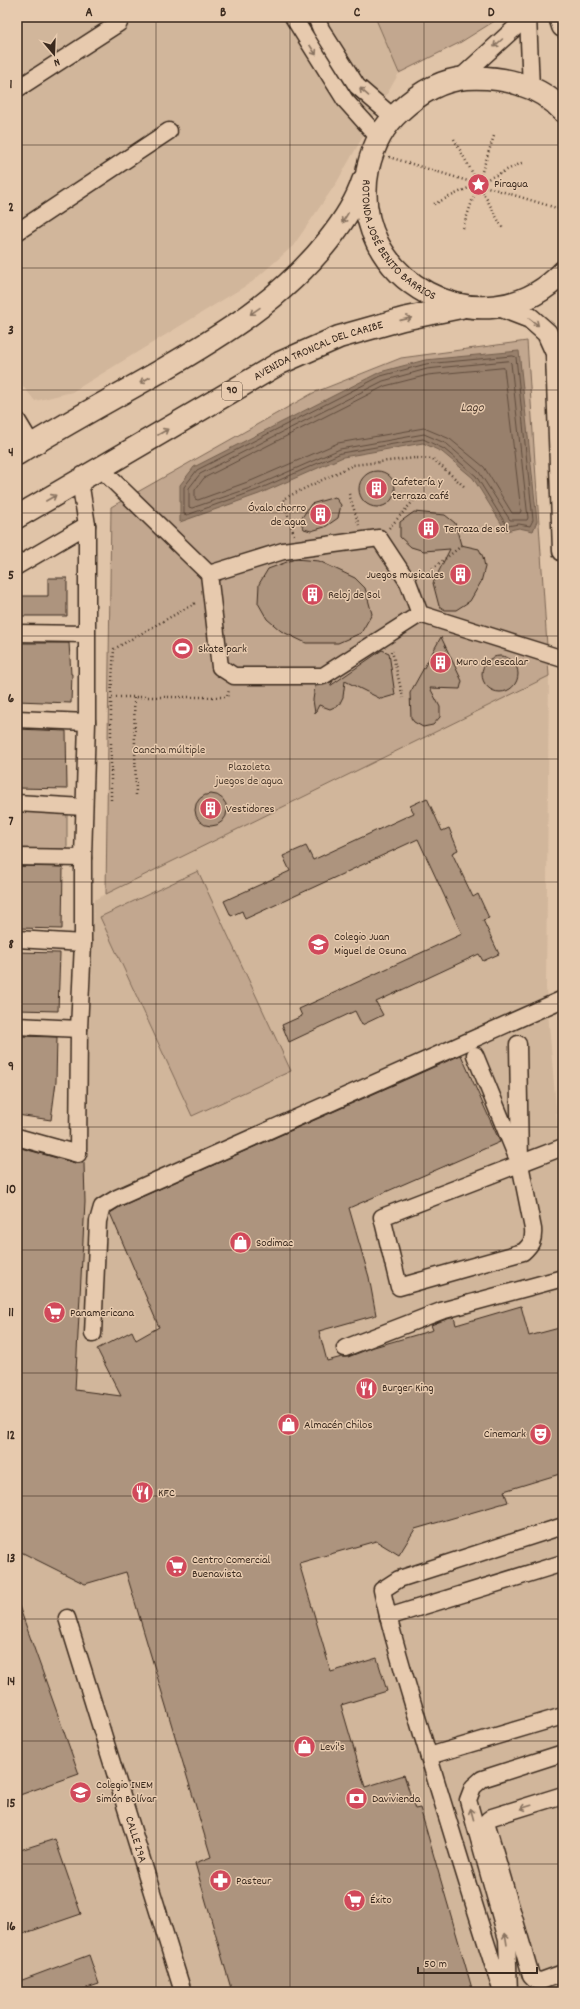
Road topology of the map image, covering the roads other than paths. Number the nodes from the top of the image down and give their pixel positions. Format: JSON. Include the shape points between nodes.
{"nodes":[{"id":1,"x":293,"y":17,"type":"edge"},
{"id":2,"x":316,"y":17,"type":"edge"},
{"id":3,"x":528,"y":17,"type":"edge"},
{"id":4,"x":560,"y":17,"type":"edge"},
{"id":5,"x":119,"y":23,"type":"dead end"},
{"id":6,"x":563,"y":26,"type":"edge"},
{"id":7,"x":459,"y":79,"type":"junction"},
{"id":8,"x":17,"y":89,"type":"edge"},
{"id":9,"x":545,"y":92,"type":"edge"},
{"id":10,"x":563,"y":111,"type":"edge"},
{"id":11,"x":393,"y":117,"type":"junction"},
{"id":12,"x":169,"y":131,"type":"dead end"},
{"id":13,"x":377,"y":150,"type":"junction"},
{"id":14,"x":17,"y":232,"type":"edge"},
{"id":15,"x":563,"y":272,"type":"edge"},
{"id":16,"x":464,"y":306,"type":"junction"},
{"id":17,"x":499,"y":306,"type":"junction"},
{"id":18,"x":17,"y":420,"type":"edge"},
{"id":19,"x":24,"y":449,"type":"edge"},
{"id":20,"x":101,"y":469,"type":"junction"},
{"id":21,"x":80,"y":481,"type":"junction"},
{"id":22,"x":17,"y":517,"type":"edge"},
{"id":23,"x":88,"y":525,"type":"junction"},
{"id":24,"x":563,"y":550,"type":"edge"},
{"id":25,"x":17,"y":566,"type":"edge"},
{"id":26,"x":209,"y":574,"type":"junction"},
{"id":27,"x":420,"y":614,"type":"junction"},
{"id":28,"x":17,"y":633,"type":"edge"},
{"id":29,"x":86,"y":634,"type":"junction"},
{"id":30,"x":563,"y":659,"type":"edge"},
{"id":31,"x":17,"y":719,"type":"edge"},
{"id":32,"x":87,"y":722,"type":"junction"},
{"id":33,"x":17,"y":803,"type":"edge"},
{"id":34,"x":84,"y":807,"type":"junction"},
{"id":35,"x":17,"y":857,"type":"edge"},
{"id":36,"x":82,"y":858,"type":"junction"},
{"id":37,"x":17,"y":939,"type":"edge"},
{"id":38,"x":83,"y":943,"type":"junction"},
{"id":39,"x":563,"y":998,"type":"edge"},
{"id":40,"x":17,"y":1026,"type":"edge"},
{"id":41,"x":79,"y":1029,"type":"junction"},
{"id":42,"x":518,"y":1044,"type":"dead end"},
{"id":43,"x":475,"y":1055,"type":"dead end"},
{"id":44,"x":17,"y":1137,"type":"edge"},
{"id":45,"x":563,"y":1147,"type":"edge"},
{"id":46,"x":520,"y":1164,"type":"junction"},
{"id":47,"x":563,"y":1278,"type":"edge"},
{"id":48,"x":93,"y":1334,"type":"dead end"},
{"id":49,"x":345,"y":1348,"type":"dead end"},
{"id":50,"x":563,"y":1526,"type":"edge"},
{"id":51,"x":563,"y":1563,"type":"edge"},
{"id":52,"x":388,"y":1617,"type":"junction"},
{"id":53,"x":68,"y":1618,"type":"dead end"},
{"id":54,"x":563,"y":1716,"type":"edge"},
{"id":55,"x":563,"y":1753,"type":"edge"},
{"id":56,"x":428,"y":1756,"type":"junction"},
{"id":57,"x":563,"y":1795,"type":"edge"},
{"id":58,"x":563,"y":1974,"type":"edge"},
{"id":59,"x":183,"y":1992,"type":"edge"},
{"id":60,"x":502,"y":1992,"type":"edge"},
{"id":61,"x":509,"y":1992,"type":"edge"}],
"edges":[{"from":1,"to":13,"type":"street","one_way":true},
{"from":11,"to":2,"type":"street","one_way":true,"via":[[357,86]]},
{"from":3,"to":7,"type":"street","one_way":true},
{"from":3,"to":9,"type":"street"},
{"from":4,"to":6,"type":"highway"},
{"from":5,"to":8,"type":"street"},
{"from":7,"to":9,"type":"highway","name":"ROTONDA JOSÉ BENITO BARRIOS","via":[[484,77],[508,80]]},
{"from":7,"to":11,"type":"highway","name":"ROTONDA JOSÉ BENITO BARRIOS","via":[[428,90]]},
{"from":9,"to":10,"type":"highway","name":"ROTONDA JOSÉ BENITO BARRIOS"},
{"from":11,"to":13,"type":"highway","name":"ROTONDA JOSÉ BENITO BARRIOS"},
{"from":12,"to":14,"type":"street"},
{"from":13,"to":16,"type":"highway","name":"ROTONDA JOSÉ BENITO BARRIOS","via":[[366,182],[366,206],[372,231],[382,253],[398,273],[417,289],[440,300]]},
{"from":13,"to":19,"type":"highway","one_way":true,"via":[[359,194],[342,222],[309,265],[268,302],[218,338]]},
{"from":15,"to":17,"type":"highway","name":"ROTONDA JOSÉ BENITO BARRIOS","via":[[539,292]]},
{"from":16,"to":17,"type":"highway","name":"ROTONDA JOSÉ BENITO BARRIOS"},
{"from":20,"to":16,"type":"highway","name":"AVENIDA TRONCAL DEL CARIBE","number":"90","one_way":true,"via":[[280,363],[339,337]]},
{"from":17,"to":24,"type":"main road","one_way":true,"via":[[530,318],[547,333],[556,353]]},
{"from":18,"to":19,"type":"street"},
{"from":20,"to":21,"type":"highway","name":"AVENIDA TRONCAL DEL CARIBE","number":"90"},
{"from":20,"to":26,"type":"street"},
{"from":22,"to":21,"type":"highway","name":"AVENIDA TRONCAL DEL CARIBE","number":"90","one_way":true},
{"from":21,"to":23,"type":"street"},
{"from":23,"to":25,"type":"street"},
{"from":23,"to":29,"type":"street"},
{"from":26,"to":27,"type":"street","via":[[283,551],[372,539],[409,586]]},
{"from":26,"to":27,"type":"street","via":[[220,667],[234,676],[323,676]]},
{"from":27,"to":30,"type":"street"},
{"from":28,"to":29,"type":"street"},
{"from":29,"to":32,"type":"street"},
{"from":31,"to":32,"type":"street"},
{"from":32,"to":34,"type":"street"},
{"from":33,"to":34,"type":"street"},
{"from":34,"to":36,"type":"street"},
{"from":35,"to":36,"type":"street"},
{"from":36,"to":38,"type":"street"},
{"from":37,"to":38,"type":"street"},
{"from":38,"to":41,"type":"street"},
{"from":39,"to":48,"type":"street","via":[[117,1198],[102,1207],[98,1221]]},
{"from":40,"to":41,"type":"street"},
{"from":41,"to":44,"type":"street","via":[[78,1154]]},
{"from":42,"to":46,"type":"street"},
{"from":43,"to":46,"type":"street"},
{"from":45,"to":46,"type":"street"},
{"from":46,"to":46,"type":"street","via":[[382,1217],[399,1288],[523,1252],[530,1246],[534,1237]]},
{"from":47,"to":49,"type":"street","via":[[441,1311]]},
{"from":50,"to":52,"type":"street","via":[[399,1579],[382,1590]]},
{"from":51,"to":52,"type":"street"},
{"from":52,"to":56,"type":"street"},
{"from":53,"to":59,"type":"street","name":"CALLE 29A"},
{"from":54,"to":56,"type":"street"},
{"from":61,"to":55,"type":"street","one_way":true,"via":[[507,1939],[468,1800],[473,1787],[482,1779]]},
{"from":56,"to":60,"type":"street"},
{"from":57,"to":58,"type":"street","one_way":true,"via":[[492,1817],[487,1825],[531,1976],[535,1980],[541,1980]]}]}
